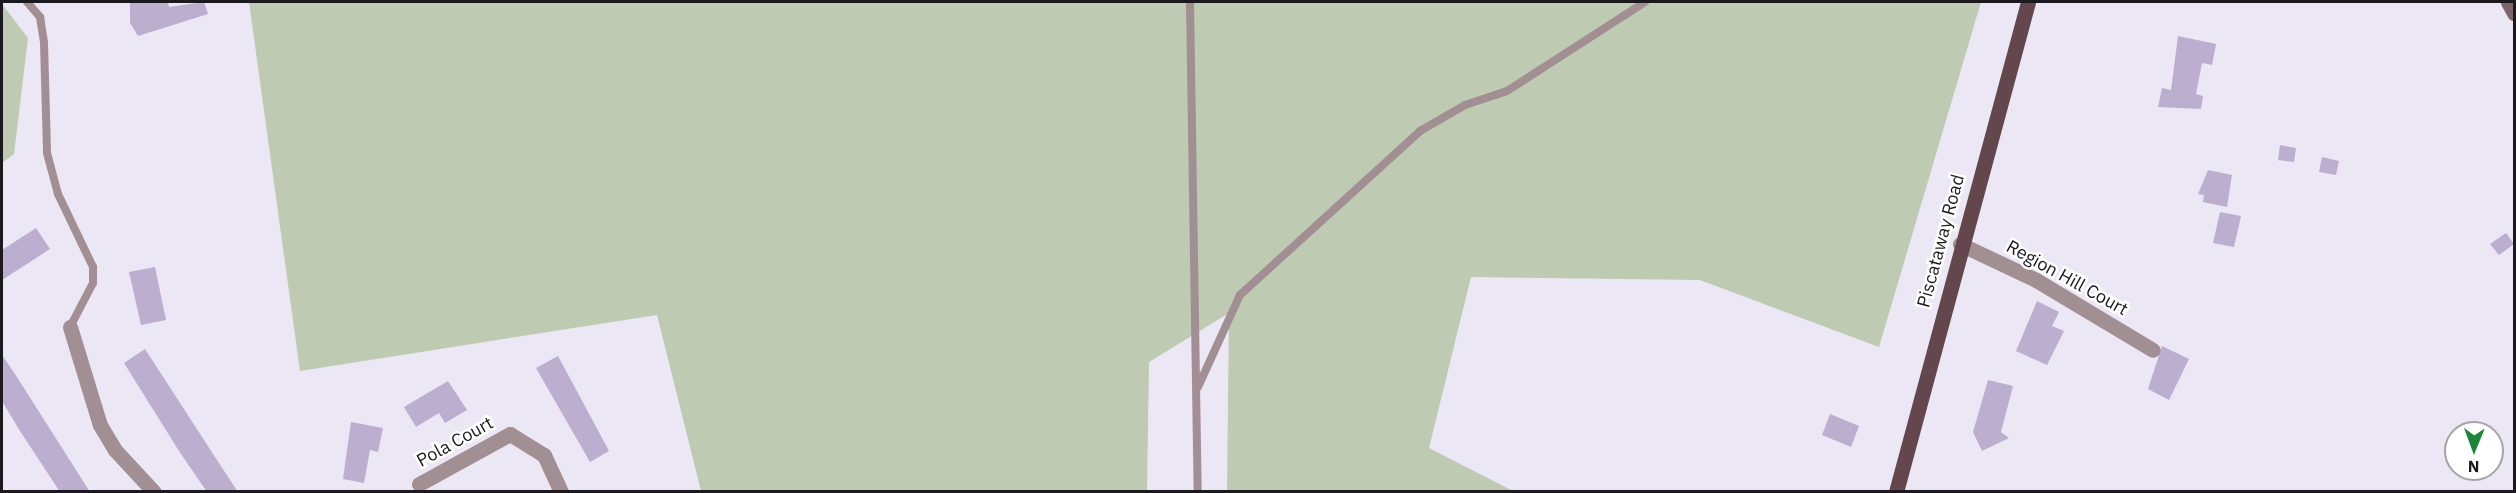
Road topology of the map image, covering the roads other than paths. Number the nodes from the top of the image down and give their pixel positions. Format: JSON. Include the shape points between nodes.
{"nodes":[{"id":1,"x":27,"y":2,"type":"edge"},
{"id":2,"x":1191,"y":2,"type":"edge"},
{"id":3,"x":1646,"y":2,"type":"edge"},
{"id":4,"x":2028,"y":2,"type":"edge"},
{"id":5,"x":2508,"y":2,"type":"edge"},
{"id":6,"x":2514,"y":13,"type":"edge"},
{"id":7,"x":1960,"y":244,"type":"junction"},
{"id":8,"x":70,"y":327,"type":"joint"},
{"id":9,"x":2153,"y":350,"type":"dead end"},
{"id":10,"x":1198,"y":387,"type":"junction"},
{"id":11,"x":419,"y":484,"type":"dead end"},
{"id":12,"x":154,"y":492,"type":"edge"},
{"id":13,"x":561,"y":492,"type":"edge"},
{"id":14,"x":1198,"y":492,"type":"edge"},
{"id":15,"x":1896,"y":492,"type":"edge"}],
"edges":[{"from":1,"to":8,"type":"lane","via":[[40,17],[44,43],[47,153],[58,194],[93,267],[93,283]]},
{"from":2,"to":10,"type":"lane"},
{"from":3,"to":10,"type":"lane","via":[[1507,91],[1466,105],[1420,131],[1240,295]]},
{"from":4,"to":7,"type":"main road","name":"Piscataway Road"},
{"from":5,"to":6,"type":"main road"},
{"from":7,"to":9,"type":"street","name":"Region Hill Court","via":[[2036,280]]},
{"from":7,"to":15,"type":"main road","name":"Piscataway Road"},
{"from":8,"to":12,"type":"street","via":[[100,425],[115,450]]},
{"from":10,"to":14,"type":"lane"},
{"from":11,"to":13,"type":"street","name":"Pola Court","via":[[510,434],[538,449]]}]}
